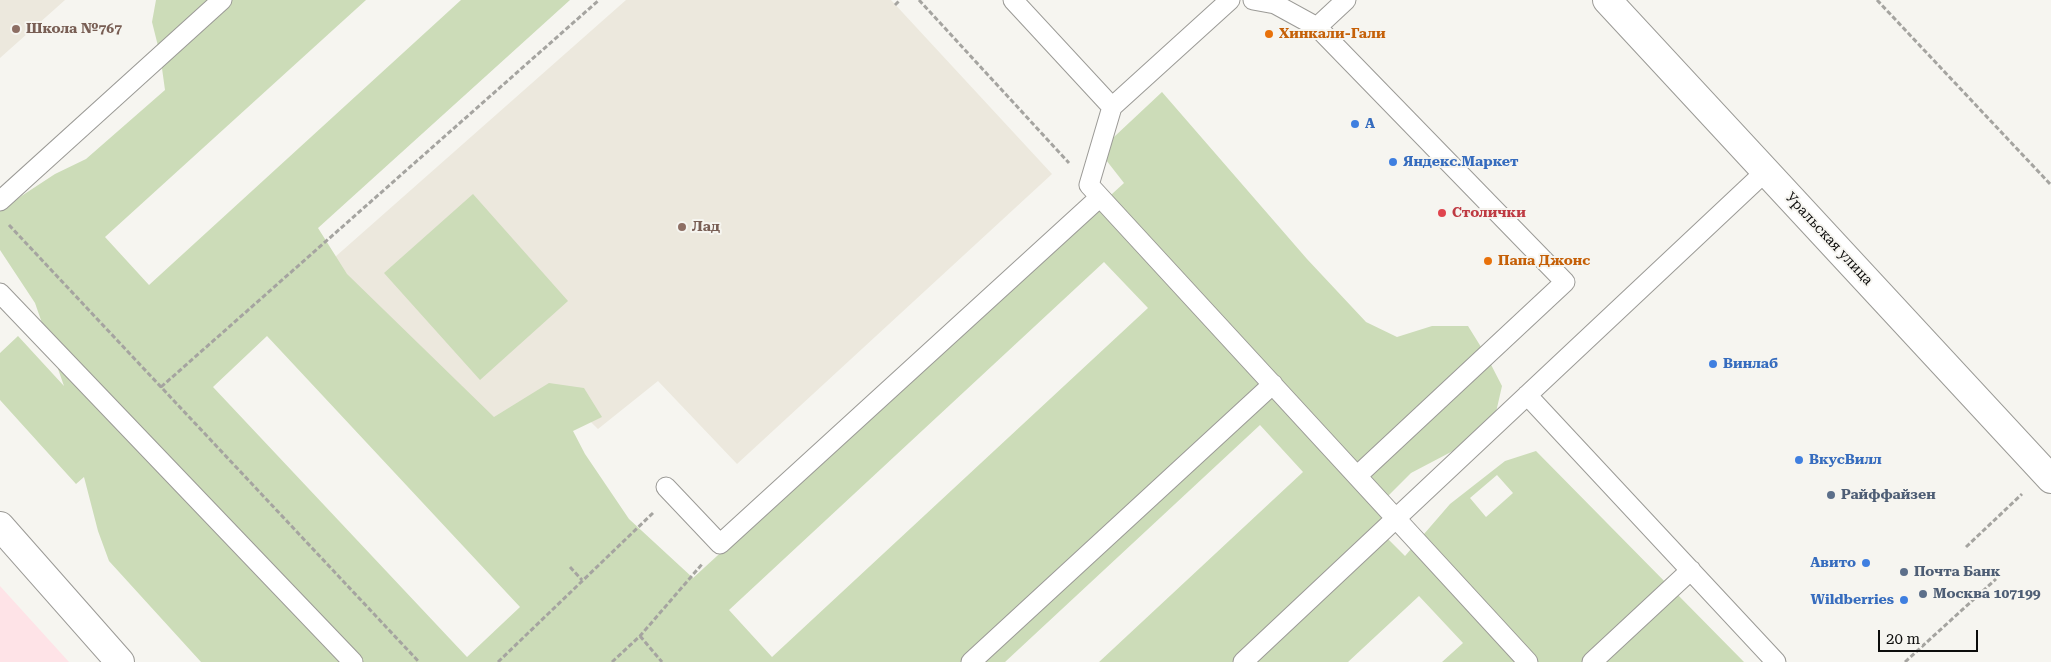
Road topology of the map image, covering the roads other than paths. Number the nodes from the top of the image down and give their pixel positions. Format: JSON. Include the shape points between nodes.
{"nodes":[{"id":1,"x":222,"y":0,"type":"edge"},
{"id":2,"x":1013,"y":0,"type":"edge"},
{"id":3,"x":1230,"y":0,"type":"edge"},
{"id":4,"x":1253,"y":0,"type":"edge"},
{"id":5,"x":1346,"y":0,"type":"edge"},
{"id":6,"x":1607,"y":0,"type":"edge"},
{"id":7,"x":1317,"y":27,"type":"junction"},
{"id":8,"x":1112,"y":107,"type":"junction"},
{"id":9,"x":1766,"y":172,"type":"junction"},
{"id":10,"x":1095,"y":191,"type":"junction"},
{"id":11,"x":0,"y":201,"type":"edge"},
{"id":12,"x":0,"y":293,"type":"edge"},
{"id":13,"x":1272,"y":384,"type":"junction"},
{"id":14,"x":1527,"y":396,"type":"junction"},
{"id":15,"x":1356,"y":476,"type":"junction"},
{"id":16,"x":2046,"y":481,"type":"edge"},
{"id":17,"x":670,"y":490,"type":"road end"},
{"id":18,"x":1396,"y":518,"type":"junction"},
{"id":19,"x":0,"y":526,"type":"edge"},
{"id":20,"x":1691,"y":570,"type":"junction"},
{"id":21,"x":120,"y":662,"type":"edge"},
{"id":22,"x":353,"y":662,"type":"edge"},
{"id":23,"x":971,"y":662,"type":"edge"},
{"id":24,"x":1243,"y":662,"type":"edge"},
{"id":25,"x":1528,"y":662,"type":"edge"},
{"id":26,"x":1592,"y":662,"type":"edge"},
{"id":27,"x":1776,"y":662,"type":"edge"}],
"edges":[{"from":1,"to":11,"type":"lane"},
{"from":2,"to":8,"type":"lane"},
{"from":3,"to":8,"type":"lane"},
{"from":4,"to":7,"type":"lane","via":[[1274,4]]},
{"from":5,"to":7,"type":"lane"},
{"from":6,"to":9,"type":"main road","name":"Уральская улица"},
{"from":7,"to":15,"type":"lane","via":[[1565,282]]},
{"from":8,"to":10,"type":"lane"},
{"from":9,"to":14,"type":"lane"},
{"from":9,"to":16,"type":"main road","name":"Уральская улица"},
{"from":10,"to":13,"type":"lane"},
{"from":10,"to":17,"type":"lane","via":[[720,544]]},
{"from":12,"to":22,"type":"lane"},
{"from":13,"to":15,"type":"lane"},
{"from":13,"to":23,"type":"lane"},
{"from":14,"to":18,"type":"lane"},
{"from":14,"to":20,"type":"lane"},
{"from":15,"to":18,"type":"lane"},
{"from":18,"to":24,"type":"lane"},
{"from":18,"to":25,"type":"lane"},
{"from":19,"to":21,"type":"main road"},
{"from":20,"to":26,"type":"lane"},
{"from":20,"to":27,"type":"lane"}]}
